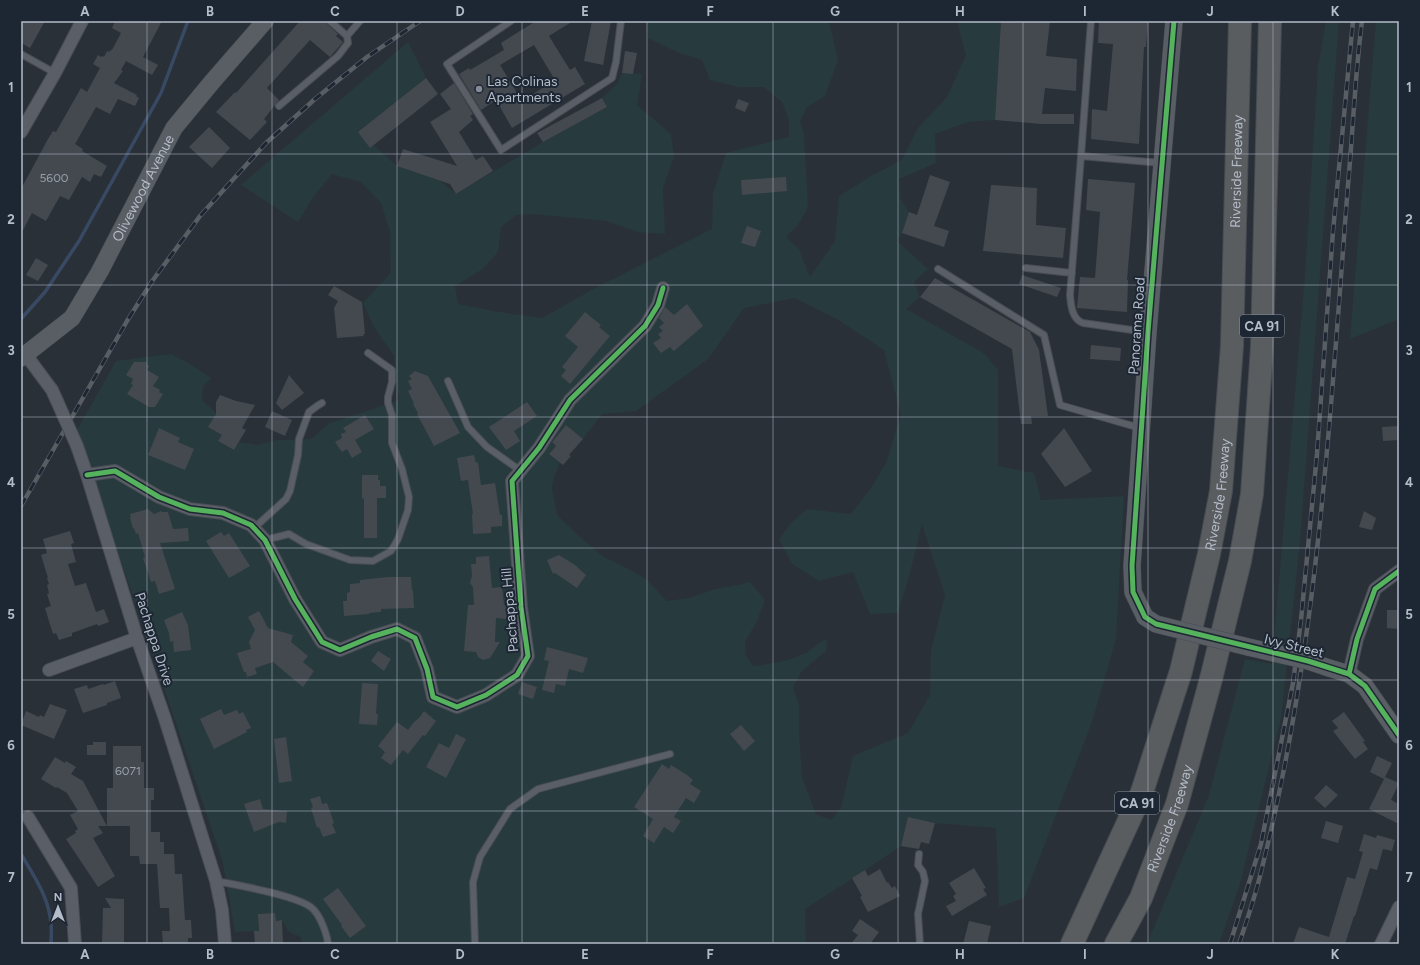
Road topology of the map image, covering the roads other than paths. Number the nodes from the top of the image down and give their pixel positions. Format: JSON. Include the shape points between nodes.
{"nodes":[{"id":1,"x":82,"y":21,"type":"edge"},
{"id":2,"x":265,"y":21,"type":"edge"},
{"id":3,"x":330,"y":21,"type":"edge"},
{"id":4,"x":360,"y":21,"type":"edge"},
{"id":5,"x":511,"y":21,"type":"edge"},
{"id":6,"x":621,"y":21,"type":"edge"},
{"id":7,"x":1091,"y":21,"type":"edge"},
{"id":8,"x":1174,"y":21,"type":"edge"},
{"id":9,"x":1240,"y":21,"type":"edge"},
{"id":10,"x":1270,"y":21,"type":"edge"},
{"id":11,"x":347,"y":36,"type":"junction"},
{"id":12,"x":21,"y":54,"type":"edge"},
{"id":13,"x":55,"y":73,"type":"junction"},
{"id":14,"x":280,"y":106,"type":"dead end"},
{"id":15,"x":21,"y":132,"type":"edge"},
{"id":16,"x":1081,"y":156,"type":"junction"},
{"id":17,"x":1161,"y":163,"type":"junction"},
{"id":18,"x":1026,"y":268,"type":"dead end"},
{"id":19,"x":938,"y":269,"type":"dead end"},
{"id":20,"x":1072,"y":273,"type":"junction"},
{"id":21,"x":663,"y":288,"type":"dead end"},
{"id":22,"x":1148,"y":332,"type":"junction"},
{"id":23,"x":368,"y":353,"type":"dead end"},
{"id":24,"x":24,"y":356,"type":"edge"},
{"id":25,"x":448,"y":381,"type":"dead end"},
{"id":26,"x":322,"y":403,"type":"dead end"},
{"id":27,"x":1141,"y":428,"type":"junction"},
{"id":28,"x":521,"y":471,"type":"junction"},
{"id":29,"x":87,"y":475,"type":"junction"},
{"id":30,"x":254,"y":528,"type":"junction"},
{"id":31,"x":265,"y":540,"type":"junction"},
{"id":32,"x":1399,"y":571,"type":"edge"},
{"id":33,"x":1156,"y":624,"type":"joint"},
{"id":34,"x":137,"y":638,"type":"junction"},
{"id":35,"x":49,"y":670,"type":"dead end"},
{"id":36,"x":1349,"y":674,"type":"junction"},
{"id":37,"x":1399,"y":735,"type":"edge"},
{"id":38,"x":670,"y":754,"type":"dead end"},
{"id":39,"x":28,"y":817,"type":"dead end"},
{"id":40,"x":919,"y":854,"type":"dead end"},
{"id":41,"x":216,"y":881,"type":"junction"},
{"id":42,"x":1399,"y":907,"type":"edge"},
{"id":43,"x":76,"y":944,"type":"edge"},
{"id":44,"x":225,"y":944,"type":"edge"},
{"id":45,"x":328,"y":944,"type":"edge"},
{"id":46,"x":475,"y":944,"type":"edge"},
{"id":47,"x":920,"y":944,"type":"edge"},
{"id":48,"x":1072,"y":944,"type":"edge"},
{"id":49,"x":1116,"y":944,"type":"edge"},
{"id":50,"x":1381,"y":944,"type":"edge"}],
"edges":[{"from":1,"to":13,"type":"street"},
{"from":2,"to":24,"type":"street","name":"Olivewood Avenue","via":[[174,128],[100,271],[72,318]]},
{"from":3,"to":11,"type":"lane"},
{"from":4,"to":11,"type":"lane"},
{"from":5,"to":6,"type":"lane","via":[[447,64],[501,150],[612,78]]},
{"from":7,"to":16,"type":"lane"},
{"from":8,"to":17,"type":"street","name":"Panorama Road"},
{"from":9,"to":48,"type":"highway","name":"Riverside Freeway","number":"CA 91","via":[[1232,346],[1221,491],[1181,671],[1142,792]]},
{"from":10,"to":49,"type":"highway","name":"Riverside Freeway","number":"CA 91","via":[[1262,347],[1252,494],[1240,561],[1213,674],[1177,804],[1141,898]]},
{"from":11,"to":14,"type":"lane","via":[[348,44],[338,56]]},
{"from":12,"to":13,"type":"lane"},
{"from":13,"to":15,"type":"street"},
{"from":16,"to":17,"type":"lane"},
{"from":16,"to":20,"type":"lane"},
{"from":17,"to":22,"type":"street","name":"Panorama Road"},
{"from":18,"to":20,"type":"lane"},
{"from":19,"to":27,"type":"lane","via":[[1044,335],[1060,405]]},
{"from":20,"to":22,"type":"lane","via":[[1071,308],[1079,322]]},
{"from":21,"to":28,"type":"street","name":"Pachappa Hill","via":[[658,305],[645,326],[570,400]]},
{"from":22,"to":27,"type":"street","name":"Panorama Road"},
{"from":23,"to":31,"type":"lane","via":[[392,370],[388,403],[392,415],[392,443],[409,497],[408,510],[398,539],[391,551],[373,561],[350,560],[306,544],[289,534]]},
{"from":24,"to":29,"type":"street","name":"Pachappa Drive","bridge":true,"via":[[52,390]]},
{"from":25,"to":28,"type":"lane","via":[[468,427],[487,447]]},
{"from":26,"to":30,"type":"lane","via":[[309,412],[299,439],[298,455],[286,499]]},
{"from":27,"to":33,"type":"street","name":"Panorama Road","via":[[1132,566],[1133,592],[1145,617]]},
{"from":28,"to":31,"type":"street","name":"Pachappa Hill","via":[[512,481],[521,607],[528,656],[517,675],[486,695],[457,707],[433,696],[427,669],[415,638],[397,629],[340,650],[322,642],[295,599]]},
{"from":29,"to":30,"type":"street","name":"Pachappa Hill","via":[[115,471],[159,497],[190,509],[223,513]]},
{"from":29,"to":34,"type":"street","name":"Pachappa Drive"},
{"from":30,"to":31,"type":"street","name":"Pachappa Hill"},
{"from":32,"to":36,"type":"street","via":[[1375,589],[1356,639]]},
{"from":33,"to":36,"type":"street","name":"Ivy Street","bridge":true,"via":[[1308,661]]},
{"from":34,"to":35,"type":"street"},
{"from":34,"to":41,"type":"street","name":"Pachappa Drive"},
{"from":36,"to":37,"type":"street","name":"Ivy Street","via":[[1365,686]]},
{"from":38,"to":46,"type":"lane","via":[[538,789],[510,809],[480,858],[473,882]]},
{"from":39,"to":43,"type":"street","via":[[71,888]]},
{"from":40,"to":47,"type":"lane","via":[[918,865],[925,881],[918,914]]},
{"from":41,"to":44,"type":"street","name":"Pachappa Drive"},
{"from":41,"to":45,"type":"lane","via":[[292,898],[314,909],[327,933]]},
{"from":42,"to":50,"type":"street"}]}
